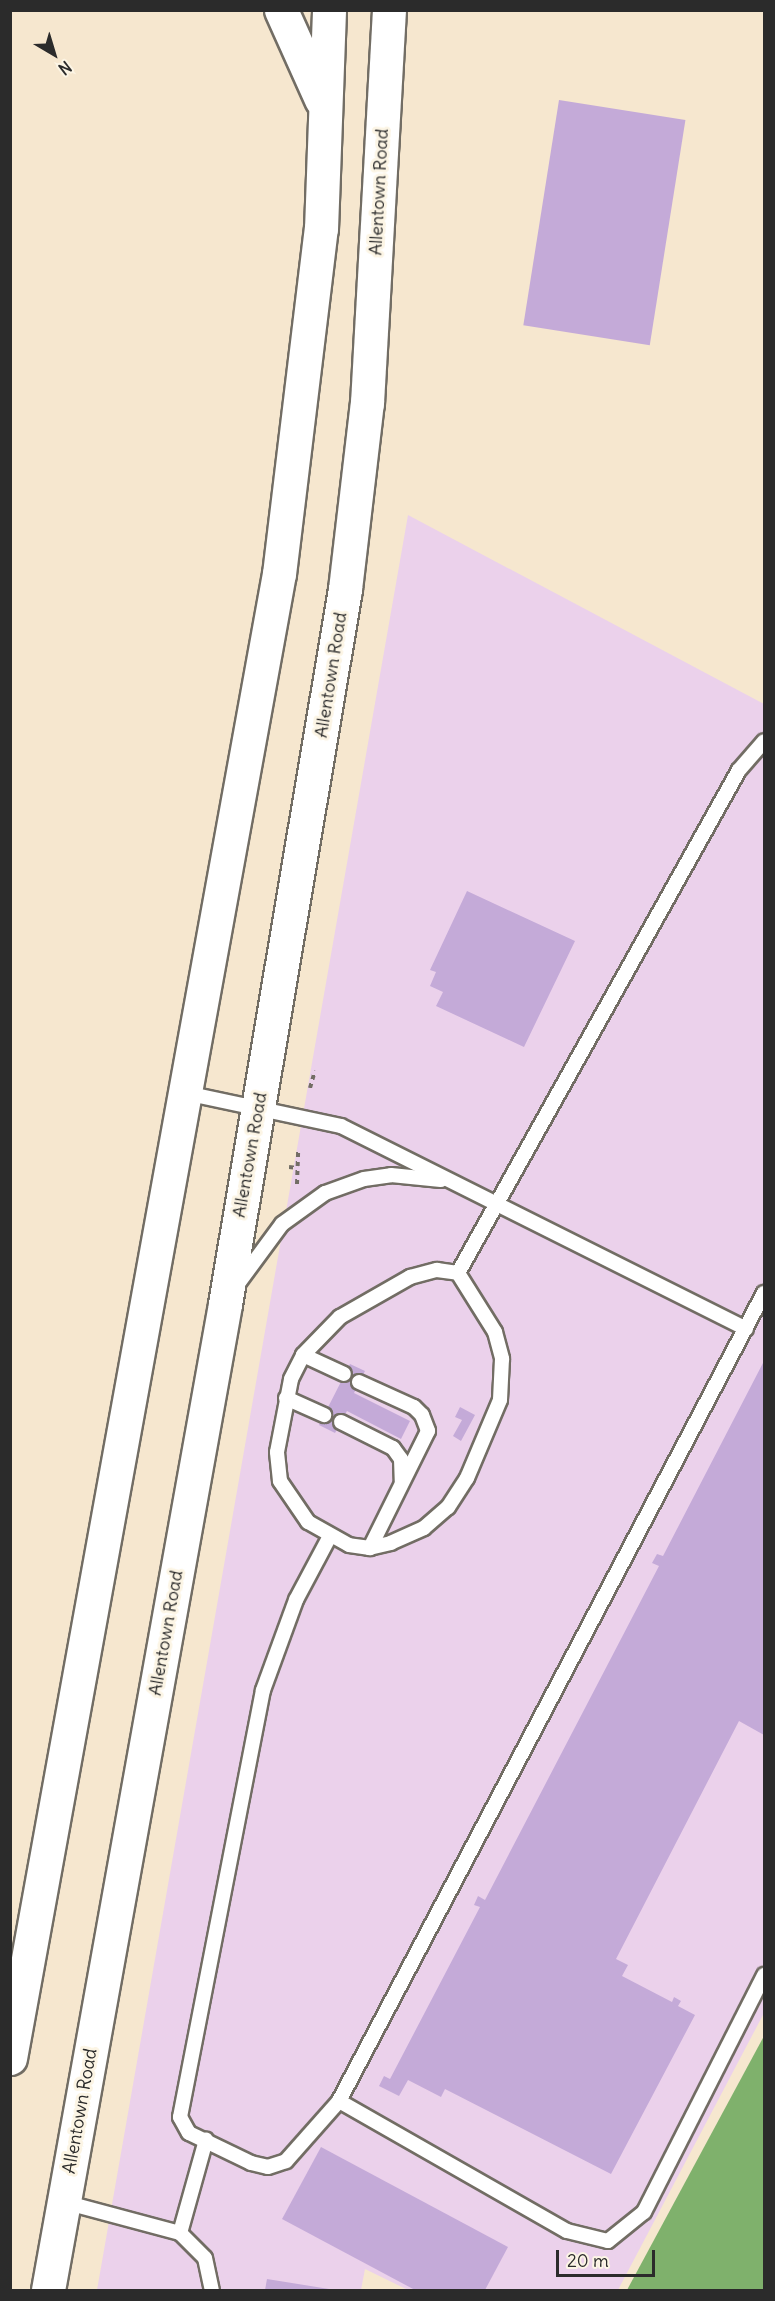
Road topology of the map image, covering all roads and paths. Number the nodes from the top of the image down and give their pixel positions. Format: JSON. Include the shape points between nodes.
{"nodes":[{"id":1,"x":281,"y":10,"type":"edge"},
{"id":2,"x":329,"y":10,"type":"edge"},
{"id":3,"x":389,"y":10,"type":"edge"},
{"id":4,"x":326,"y":111,"type":"junction"},
{"id":5,"x":765,"y":741,"type":"edge"},
{"id":6,"x":315,"y":1071,"type":"dead end"},
{"id":7,"x":310,"y":1088,"type":"dead end"},
{"id":8,"x":186,"y":1093,"type":"junction"},
{"id":9,"x":259,"y":1106,"type":"junction"},
{"id":10,"x":298,"y":1148,"type":"dead end"},
{"id":11,"x":290,"y":1167,"type":"dead end"},
{"id":12,"x":298,"y":1168,"type":"junction"},
{"id":13,"x":458,"y":1184,"type":"junction"},
{"id":14,"x":297,"y":1187,"type":"dead end"},
{"id":15,"x":498,"y":1202,"type":"junction"},
{"id":16,"x":458,"y":1273,"type":"junction"},
{"id":17,"x":765,"y":1293,"type":"edge"},
{"id":18,"x":225,"y":1304,"type":"junction"},
{"id":19,"x":746,"y":1329,"type":"junction"},
{"id":20,"x":303,"y":1355,"type":"junction"},
{"id":21,"x":344,"y":1374,"type":"dead end"},
{"id":22,"x":359,"y":1382,"type":"dead end"},
{"id":23,"x":286,"y":1398,"type":"junction"},
{"id":24,"x":324,"y":1414,"type":"dead end"},
{"id":25,"x":341,"y":1422,"type":"dead end"},
{"id":26,"x":402,"y":1484,"type":"junction"},
{"id":27,"x":330,"y":1536,"type":"junction"},
{"id":28,"x":370,"y":1548,"type":"junction"},
{"id":29,"x":765,"y":1975,"type":"edge"},
{"id":30,"x":10,"y":2058,"type":"edge"},
{"id":31,"x":339,"y":2101,"type":"junction"},
{"id":32,"x":206,"y":2140,"type":"junction"},
{"id":33,"x":64,"y":2202,"type":"junction"},
{"id":34,"x":180,"y":2232,"type":"junction"},
{"id":35,"x":48,"y":2290,"type":"edge"},
{"id":36,"x":212,"y":2290,"type":"edge"}],
"edges":[{"from":1,"to":4,"type":"main road"},
{"from":2,"to":4,"type":"main road"},
{"from":3,"to":9,"type":"main road","name":"Allentown Road","via":[[367,403],[358,488],[345,589]]},
{"from":4,"to":8,"type":"main road","via":[[318,251],[279,573]]},
{"from":5,"to":15,"type":"lane","via":[[740,770]]},
{"from":6,"to":7,"type":"path"},
{"from":8,"to":9,"type":"lane"},
{"from":8,"to":30,"type":"main road"},
{"from":9,"to":13,"type":"lane","via":[[341,1126]]},
{"from":9,"to":18,"type":"main road","name":"Allentown Road"},
{"from":10,"to":12,"type":"path"},
{"from":11,"to":12,"type":"path"},
{"from":12,"to":14,"type":"path"},
{"from":13,"to":15,"type":"lane"},
{"from":13,"to":18,"type":"lane","via":[[392,1175],[364,1179],[325,1193],[282,1224]]},
{"from":15,"to":16,"type":"lane"},
{"from":15,"to":19,"type":"lane"},
{"from":16,"to":20,"type":"lane","via":[[437,1270],[410,1277],[340,1317]]},
{"from":16,"to":28,"type":"lane","via":[[495,1332],[502,1359],[500,1400],[476,1460],[448,1507],[424,1528]]},
{"from":17,"to":19,"type":"lane"},
{"from":18,"to":33,"type":"main road","name":"Allentown Road"},
{"from":19,"to":31,"type":"lane"},
{"from":20,"to":21,"type":"lane"},
{"from":20,"to":23,"type":"lane"},
{"from":22,"to":26,"type":"lane","via":[[414,1407],[426,1422],[428,1431]]},
{"from":23,"to":24,"type":"lane"},
{"from":23,"to":27,"type":"lane","via":[[277,1452],[280,1481],[308,1521]]},
{"from":25,"to":26,"type":"lane","via":[[393,1448],[401,1459]]},
{"from":26,"to":28,"type":"lane"},
{"from":27,"to":28,"type":"lane","via":[[349,1545]]},
{"from":27,"to":32,"type":"lane","via":[[296,1599],[263,1690],[180,2117],[189,2133]]},
{"from":29,"to":31,"type":"lane","via":[[644,2212],[608,2241],[567,2231]]},
{"from":31,"to":32,"type":"lane","via":[[286,2161],[268,2167]]},
{"from":32,"to":34,"type":"lane"},
{"from":33,"to":34,"type":"lane"},
{"from":33,"to":35,"type":"main road","name":"Allentown Road"},
{"from":34,"to":36,"type":"lane","via":[[205,2259]]}]}
